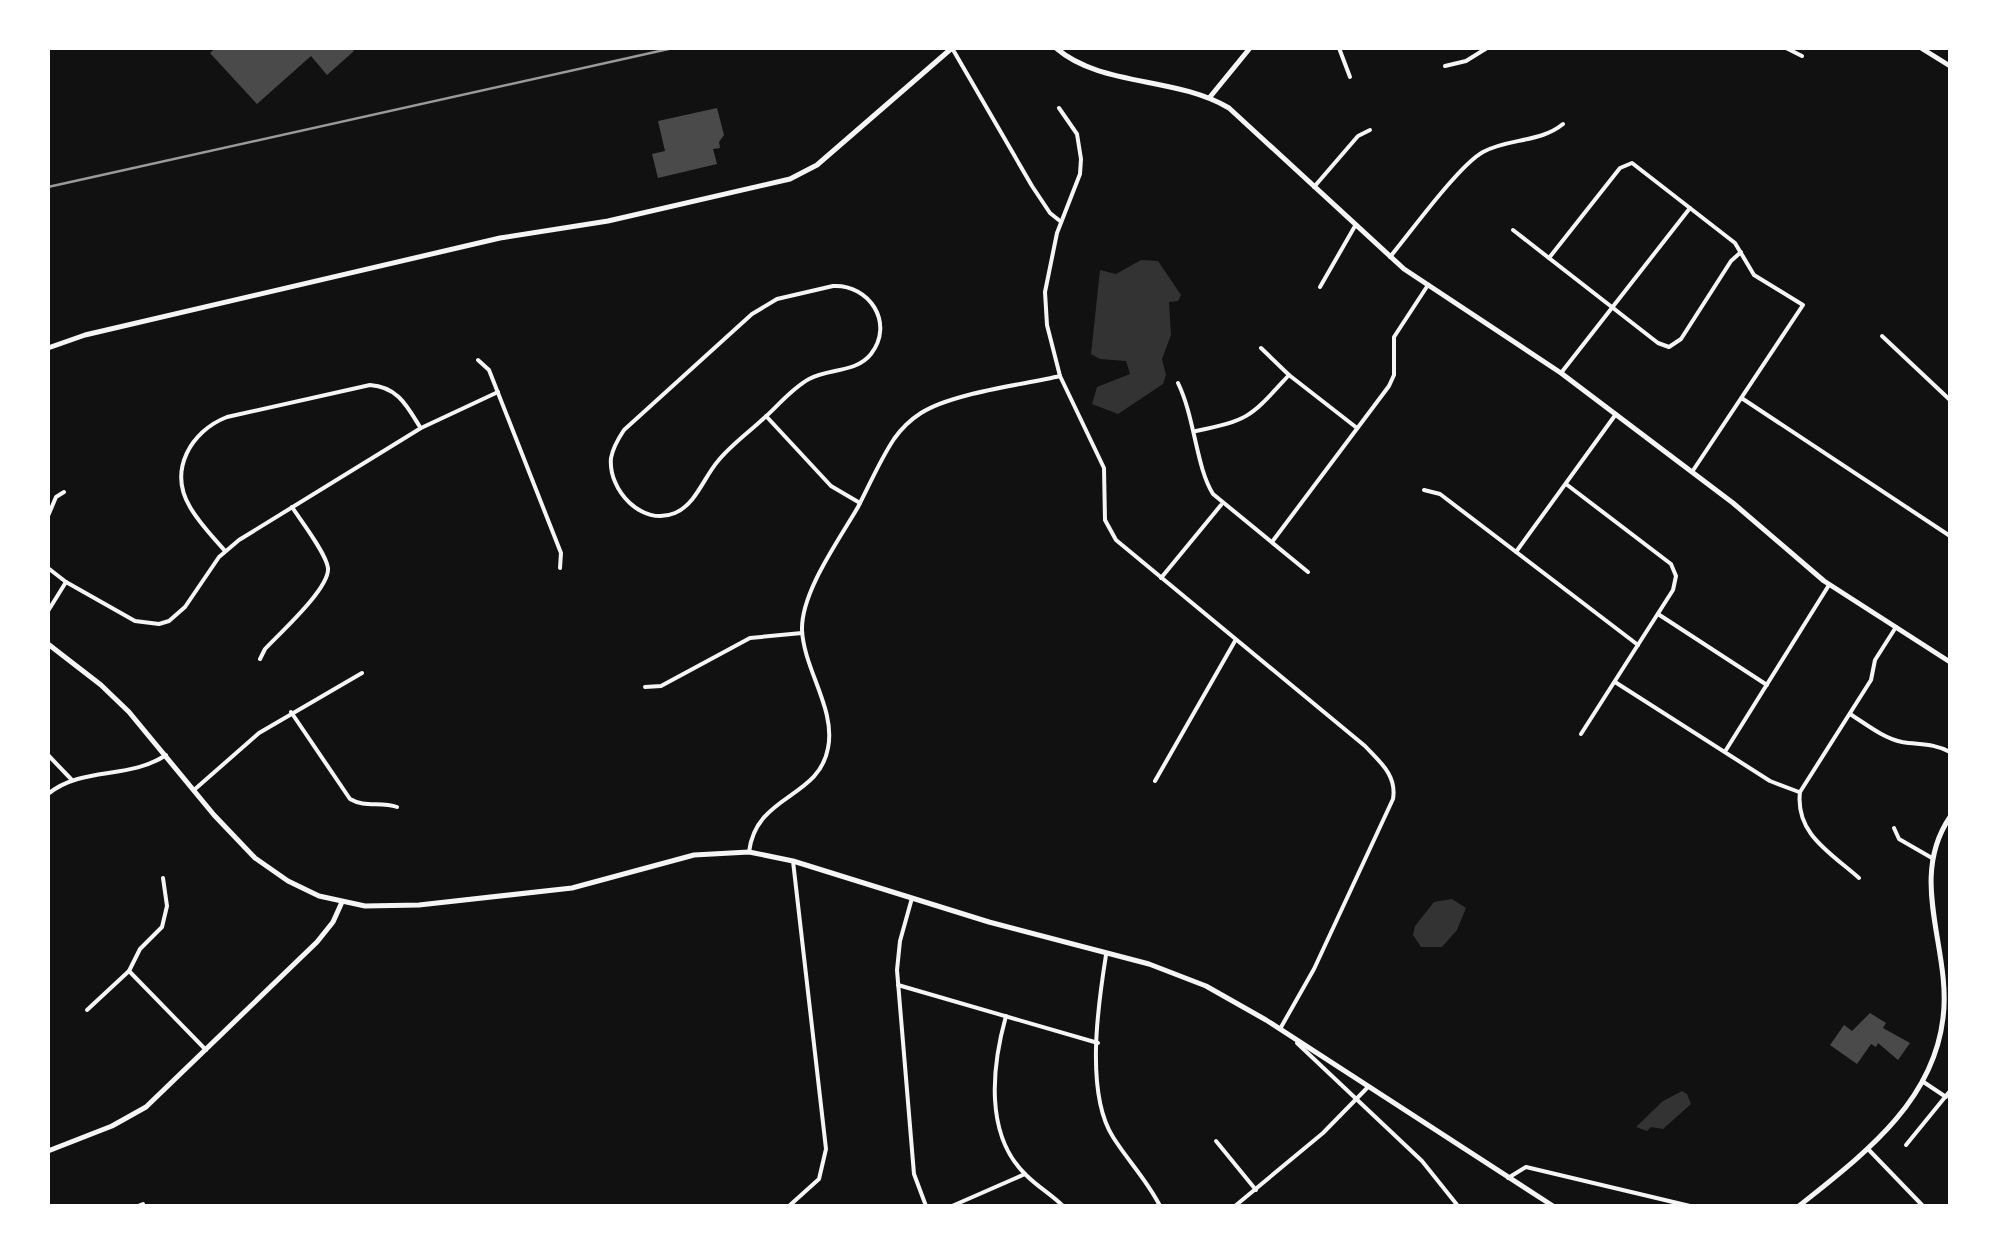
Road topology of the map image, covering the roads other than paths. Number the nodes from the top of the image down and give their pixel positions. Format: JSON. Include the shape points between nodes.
{"nodes":[{"id":1,"x":952,"y":48,"type":"edge"},
{"id":2,"x":1056,"y":48,"type":"edge"},
{"id":3,"x":1250,"y":48,"type":"edge"},
{"id":4,"x":1339,"y":48,"type":"edge"},
{"id":5,"x":1487,"y":48,"type":"edge"},
{"id":6,"x":1786,"y":48,"type":"edge"},
{"id":7,"x":1920,"y":48,"type":"edge"},
{"id":8,"x":1802,"y":56,"type":"dead end"},
{"id":9,"x":1444,"y":66,"type":"dead end"},
{"id":10,"x":1950,"y":66,"type":"edge"},
{"id":11,"x":1350,"y":77,"type":"dead end"},
{"id":12,"x":1210,"y":96,"type":"junction"},
{"id":13,"x":1059,"y":108,"type":"dead end"},
{"id":14,"x":1564,"y":124,"type":"dead end"},
{"id":15,"x":1370,"y":130,"type":"dead end"},
{"id":16,"x":1314,"y":186,"type":"junction"},
{"id":17,"x":1690,"y":208,"type":"junction"},
{"id":18,"x":1060,"y":221,"type":"junction"},
{"id":19,"x":1356,"y":226,"type":"junction"},
{"id":20,"x":1513,"y":230,"type":"dead end"},
{"id":21,"x":1741,"y":252,"type":"junction"},
{"id":22,"x":1390,"y":257,"type":"junction"},
{"id":23,"x":1549,"y":258,"type":"junction"},
{"id":24,"x":1428,"y":286,"type":"junction"},
{"id":25,"x":1320,"y":287,"type":"dead end"},
{"id":26,"x":1613,"y":308,"type":"junction"},
{"id":27,"x":1882,"y":336,"type":"dead end"},
{"id":28,"x":48,"y":348,"type":"edge"},
{"id":29,"x":1261,"y":348,"type":"dead end"},
{"id":30,"x":478,"y":360,"type":"dead end"},
{"id":31,"x":1561,"y":373,"type":"junction"},
{"id":32,"x":1288,"y":375,"type":"junction"},
{"id":33,"x":1060,"y":376,"type":"junction"},
{"id":34,"x":1178,"y":383,"type":"dead end"},
{"id":35,"x":498,"y":392,"type":"junction"},
{"id":36,"x":1743,"y":398,"type":"junction"},
{"id":37,"x":1950,"y":400,"type":"edge"},
{"id":38,"x":1616,"y":414,"type":"junction"},
{"id":39,"x":766,"y":416,"type":"junction"},
{"id":40,"x":421,"y":428,"type":"junction"},
{"id":41,"x":1357,"y":428,"type":"junction"},
{"id":42,"x":1196,"y":431,"type":"junction"},
{"id":43,"x":1692,"y":472,"type":"junction"},
{"id":44,"x":1566,"y":484,"type":"junction"},
{"id":45,"x":1424,"y":490,"type":"dead end"},
{"id":46,"x":64,"y":492,"type":"dead end"},
{"id":47,"x":860,"y":503,"type":"junction"},
{"id":48,"x":1222,"y":504,"type":"junction"},
{"id":49,"x":292,"y":507,"type":"junction"},
{"id":50,"x":48,"y":516,"type":"edge"},
{"id":51,"x":1950,"y":536,"type":"edge"},
{"id":52,"x":1272,"y":542,"type":"junction"},
{"id":53,"x":225,"y":550,"type":"junction"},
{"id":54,"x":1516,"y":552,"type":"junction"},
{"id":55,"x":48,"y":568,"type":"edge"},
{"id":56,"x":560,"y":568,"type":"dead end"},
{"id":57,"x":1308,"y":572,"type":"dead end"},
{"id":58,"x":1161,"y":578,"type":"junction"},
{"id":59,"x":66,"y":582,"type":"junction"},
{"id":60,"x":1830,"y":585,"type":"junction"},
{"id":61,"x":48,"y":611,"type":"edge"},
{"id":62,"x":1658,"y":614,"type":"junction"},
{"id":63,"x":1896,"y":627,"type":"junction"},
{"id":64,"x":802,"y":633,"type":"junction"},
{"id":65,"x":1235,"y":640,"type":"junction"},
{"id":66,"x":48,"y":644,"type":"edge"},
{"id":67,"x":1638,"y":646,"type":"junction"},
{"id":68,"x":260,"y":659,"type":"dead end"},
{"id":69,"x":1950,"y":662,"type":"edge"},
{"id":70,"x":362,"y":672,"type":"dead end"},
{"id":71,"x":1615,"y":682,"type":"junction"},
{"id":72,"x":1767,"y":685,"type":"junction"},
{"id":73,"x":645,"y":687,"type":"dead end"},
{"id":74,"x":291,"y":712,"type":"junction"},
{"id":75,"x":1850,"y":714,"type":"junction"},
{"id":76,"x":1581,"y":734,"type":"dead end"},
{"id":77,"x":1725,"y":752,"type":"junction"},
{"id":78,"x":1950,"y":752,"type":"edge"},
{"id":79,"x":48,"y":754,"type":"edge"},
{"id":80,"x":166,"y":756,"type":"junction"},
{"id":81,"x":71,"y":779,"type":"junction"},
{"id":82,"x":1155,"y":782,"type":"dead end"},
{"id":83,"x":194,"y":790,"type":"junction"},
{"id":84,"x":1800,"y":792,"type":"junction"},
{"id":85,"x":48,"y":794,"type":"edge"},
{"id":86,"x":396,"y":806,"type":"dead end"},
{"id":87,"x":1950,"y":817,"type":"edge"},
{"id":88,"x":1894,"y":828,"type":"dead end"},
{"id":89,"x":749,"y":852,"type":"junction"},
{"id":90,"x":1932,"y":858,"type":"junction"},
{"id":91,"x":793,"y":861,"type":"junction"},
{"id":92,"x":163,"y":878,"type":"dead end"},
{"id":93,"x":1859,"y":878,"type":"dead end"},
{"id":94,"x":912,"y":898,"type":"junction"},
{"id":95,"x":342,"y":902,"type":"junction"},
{"id":96,"x":1107,"y":953,"type":"junction"},
{"id":97,"x":1950,"y":963,"type":"edge"},
{"id":98,"x":1941,"y":964,"type":"junction"},
{"id":99,"x":130,"y":971,"type":"junction"},
{"id":100,"x":898,"y":985,"type":"junction"},
{"id":101,"x":88,"y":1010,"type":"dead end"},
{"id":102,"x":1006,"y":1016,"type":"junction"},
{"id":103,"x":1280,"y":1029,"type":"junction"},
{"id":104,"x":1289,"y":1036,"type":"junction"},
{"id":105,"x":1098,"y":1043,"type":"junction"},
{"id":106,"x":206,"y":1050,"type":"junction"},
{"id":107,"x":1922,"y":1081,"type":"junction"},
{"id":108,"x":1368,"y":1088,"type":"junction"},
{"id":109,"x":1950,"y":1091,"type":"edge"},
{"id":110,"x":1946,"y":1097,"type":"junction"},
{"id":111,"x":1358,"y":1100,"type":"junction"},
{"id":112,"x":1216,"y":1141,"type":"dead end"},
{"id":113,"x":1906,"y":1144,"type":"dead end"},
{"id":114,"x":1868,"y":1149,"type":"junction"},
{"id":115,"x":48,"y":1151,"type":"edge"},
{"id":116,"x":1024,"y":1174,"type":"junction"},
{"id":117,"x":1508,"y":1179,"type":"junction"},
{"id":118,"x":1256,"y":1190,"type":"junction"},
{"id":119,"x":789,"y":1206,"type":"edge"},
{"id":120,"x":926,"y":1206,"type":"edge"},
{"id":121,"x":952,"y":1206,"type":"edge"},
{"id":122,"x":1063,"y":1206,"type":"edge"},
{"id":123,"x":1160,"y":1206,"type":"edge"},
{"id":124,"x":1235,"y":1206,"type":"edge"},
{"id":125,"x":1458,"y":1206,"type":"edge"},
{"id":126,"x":1553,"y":1206,"type":"edge"},
{"id":127,"x":1690,"y":1206,"type":"edge"},
{"id":128,"x":1799,"y":1206,"type":"edge"},
{"id":129,"x":1923,"y":1206,"type":"edge"}],
"edges":[{"from":1,"to":18,"type":"street","via":[[1032,186]]},
{"from":1,"to":28,"type":"main road","via":[[817,165],[790,179],[500,238]]},
{"from":2,"to":12,"type":"main road","via":[[1102,72]]},
{"from":3,"to":12,"type":"main road"},
{"from":4,"to":11,"type":"street"},
{"from":5,"to":9,"type":"street"},
{"from":6,"to":8,"type":"street"},
{"from":7,"to":10,"type":"main road"},
{"from":12,"to":16,"type":"main road"},
{"from":13,"to":18,"type":"street","via":[[1077,134],[1081,159]]},
{"from":14,"to":22,"type":"street","via":[[1472,158]]},
{"from":15,"to":16,"type":"street"},
{"from":16,"to":19,"type":"main road"},
{"from":17,"to":21,"type":"street"},
{"from":17,"to":23,"type":"street","via":[[1629,162]]},
{"from":17,"to":26,"type":"street"},
{"from":18,"to":33,"type":"street","via":[[1044,303]]},
{"from":19,"to":22,"type":"main road"},
{"from":19,"to":25,"type":"street"},
{"from":20,"to":23,"type":"street"},
{"from":21,"to":26,"type":"street","via":[[1674,346],[1660,345]]},
{"from":21,"to":36,"type":"street","via":[[1750,272],[1803,305]]},
{"from":22,"to":24,"type":"main road"},
{"from":23,"to":26,"type":"street"},
{"from":24,"to":31,"type":"main road"},
{"from":24,"to":41,"type":"street","via":[[1394,336],[1389,386]]},
{"from":26,"to":31,"type":"street"},
{"from":27,"to":37,"type":"street"},
{"from":29,"to":32,"type":"street"},
{"from":30,"to":35,"type":"street"},
{"from":31,"to":38,"type":"main road"},
{"from":32,"to":41,"type":"street"},
{"from":32,"to":42,"type":"street","via":[[1251,416]]},
{"from":33,"to":47,"type":"street","via":[[922,412],[891,444]]},
{"from":33,"to":58,"type":"street","via":[[1104,468],[1106,527]]},
{"from":34,"to":42,"type":"street"},
{"from":35,"to":40,"type":"street"},
{"from":35,"to":56,"type":"street","via":[[561,552]]},
{"from":36,"to":43,"type":"street"},
{"from":36,"to":51,"type":"street"},
{"from":38,"to":43,"type":"main road"},
{"from":38,"to":44,"type":"street"},
{"from":39,"to":39,"type":"street","via":[[804,382],[856,366],[871,354],[880,325],[865,295],[834,286],[777,299],[752,314],[624,430],[612,455],[623,495],[649,514],[680,510],[720,458]]},
{"from":39,"to":47,"type":"street","via":[[835,490]]},
{"from":40,"to":49,"type":"street"},
{"from":40,"to":53,"type":"street","via":[[398,394],[370,385],[208,426],[185,456],[182,487]]},
{"from":41,"to":52,"type":"street"},
{"from":42,"to":48,"type":"street","via":[[1206,482]]},
{"from":43,"to":60,"type":"main road"},
{"from":44,"to":54,"type":"street"},
{"from":44,"to":62,"type":"street","via":[[1673,567],[1676,582]]},
{"from":45,"to":54,"type":"street","via":[[1440,494]]},
{"from":46,"to":50,"type":"street"},
{"from":47,"to":64,"type":"street","via":[[809,596]]},
{"from":48,"to":52,"type":"street"},
{"from":48,"to":58,"type":"street"},
{"from":49,"to":53,"type":"street"},
{"from":49,"to":68,"type":"street","via":[[328,574]]},
{"from":52,"to":57,"type":"street"},
{"from":53,"to":59,"type":"street","via":[[185,607],[159,624],[135,622]]},
{"from":54,"to":67,"type":"street"},
{"from":55,"to":59,"type":"street"},
{"from":58,"to":65,"type":"street"},
{"from":59,"to":61,"type":"street"},
{"from":60,"to":63,"type":"main road"},
{"from":60,"to":72,"type":"street"},
{"from":62,"to":67,"type":"street"},
{"from":62,"to":72,"type":"street"},
{"from":63,"to":69,"type":"main road"},
{"from":63,"to":75,"type":"street"},
{"from":64,"to":73,"type":"street","via":[[750,638],[662,686]]},
{"from":64,"to":89,"type":"street","via":[[828,725],[827,754],[810,782],[761,819]]},
{"from":65,"to":82,"type":"street"},
{"from":65,"to":103,"type":"street","via":[[1365,746],[1394,786],[1314,969]]},
{"from":66,"to":80,"type":"main road","via":[[115,698]]},
{"from":67,"to":71,"type":"street"},
{"from":70,"to":74,"type":"street"},
{"from":71,"to":76,"type":"street"},
{"from":71,"to":77,"type":"street"},
{"from":72,"to":77,"type":"street"},
{"from":74,"to":83,"type":"street"},
{"from":74,"to":86,"type":"street","via":[[350,799]]},
{"from":75,"to":78,"type":"street","via":[[1882,735]]},
{"from":75,"to":84,"type":"street"},
{"from":77,"to":84,"type":"street"},
{"from":79,"to":81,"type":"street"},
{"from":80,"to":81,"type":"street","via":[[135,770]]},
{"from":80,"to":83,"type":"main road"},
{"from":81,"to":85,"type":"street"},
{"from":83,"to":95,"type":"main road","via":[[270,870]]},
{"from":84,"to":93,"type":"street","via":[[1807,832]]},
{"from":87,"to":90,"type":"main road"},
{"from":88,"to":90,"type":"street","via":[[1898,839]]},
{"from":89,"to":91,"type":"main road"},
{"from":89,"to":95,"type":"main road","via":[[683,857],[545,892],[396,907]]},
{"from":90,"to":98,"type":"main road"},
{"from":91,"to":94,"type":"main road"},
{"from":91,"to":119,"type":"street","via":[[826,1149],[816,1184]]},
{"from":92,"to":99,"type":"street","via":[[165,922]]},
{"from":94,"to":96,"type":"main road"},
{"from":94,"to":100,"type":"street"},
{"from":95,"to":106,"type":"main road","via":[[317,942]]},
{"from":96,"to":103,"type":"main road","via":[[1187,977]]},
{"from":96,"to":105,"type":"street"},
{"from":97,"to":98,"type":"street"},
{"from":98,"to":107,"type":"main road","via":[[1943,1019]]},
{"from":99,"to":101,"type":"street"},
{"from":99,"to":106,"type":"street"},
{"from":100,"to":102,"type":"street"},
{"from":100,"to":120,"type":"street","via":[[914,1174]]},
{"from":102,"to":105,"type":"street"},
{"from":102,"to":116,"type":"street","via":[[996,1054],[998,1120]]},
{"from":103,"to":104,"type":"main road"},
{"from":104,"to":108,"type":"main road"},
{"from":104,"to":111,"type":"street"},
{"from":105,"to":123,"type":"street","via":[[1103,1119]]},
{"from":106,"to":115,"type":"main road","via":[[146,1107]]},
{"from":107,"to":110,"type":"street"},
{"from":107,"to":114,"type":"main road"},
{"from":108,"to":111,"type":"street"},
{"from":108,"to":117,"type":"main road"},
{"from":109,"to":110,"type":"street"},
{"from":110,"to":113,"type":"street"},
{"from":111,"to":118,"type":"street"},
{"from":111,"to":125,"type":"street"},
{"from":112,"to":118,"type":"street"},
{"from":114,"to":128,"type":"main road"},
{"from":114,"to":129,"type":"street"},
{"from":116,"to":121,"type":"street"},
{"from":116,"to":122,"type":"street"},
{"from":117,"to":126,"type":"main road"},
{"from":117,"to":127,"type":"street","via":[[1526,1167]]},
{"from":118,"to":124,"type":"street"}]}
